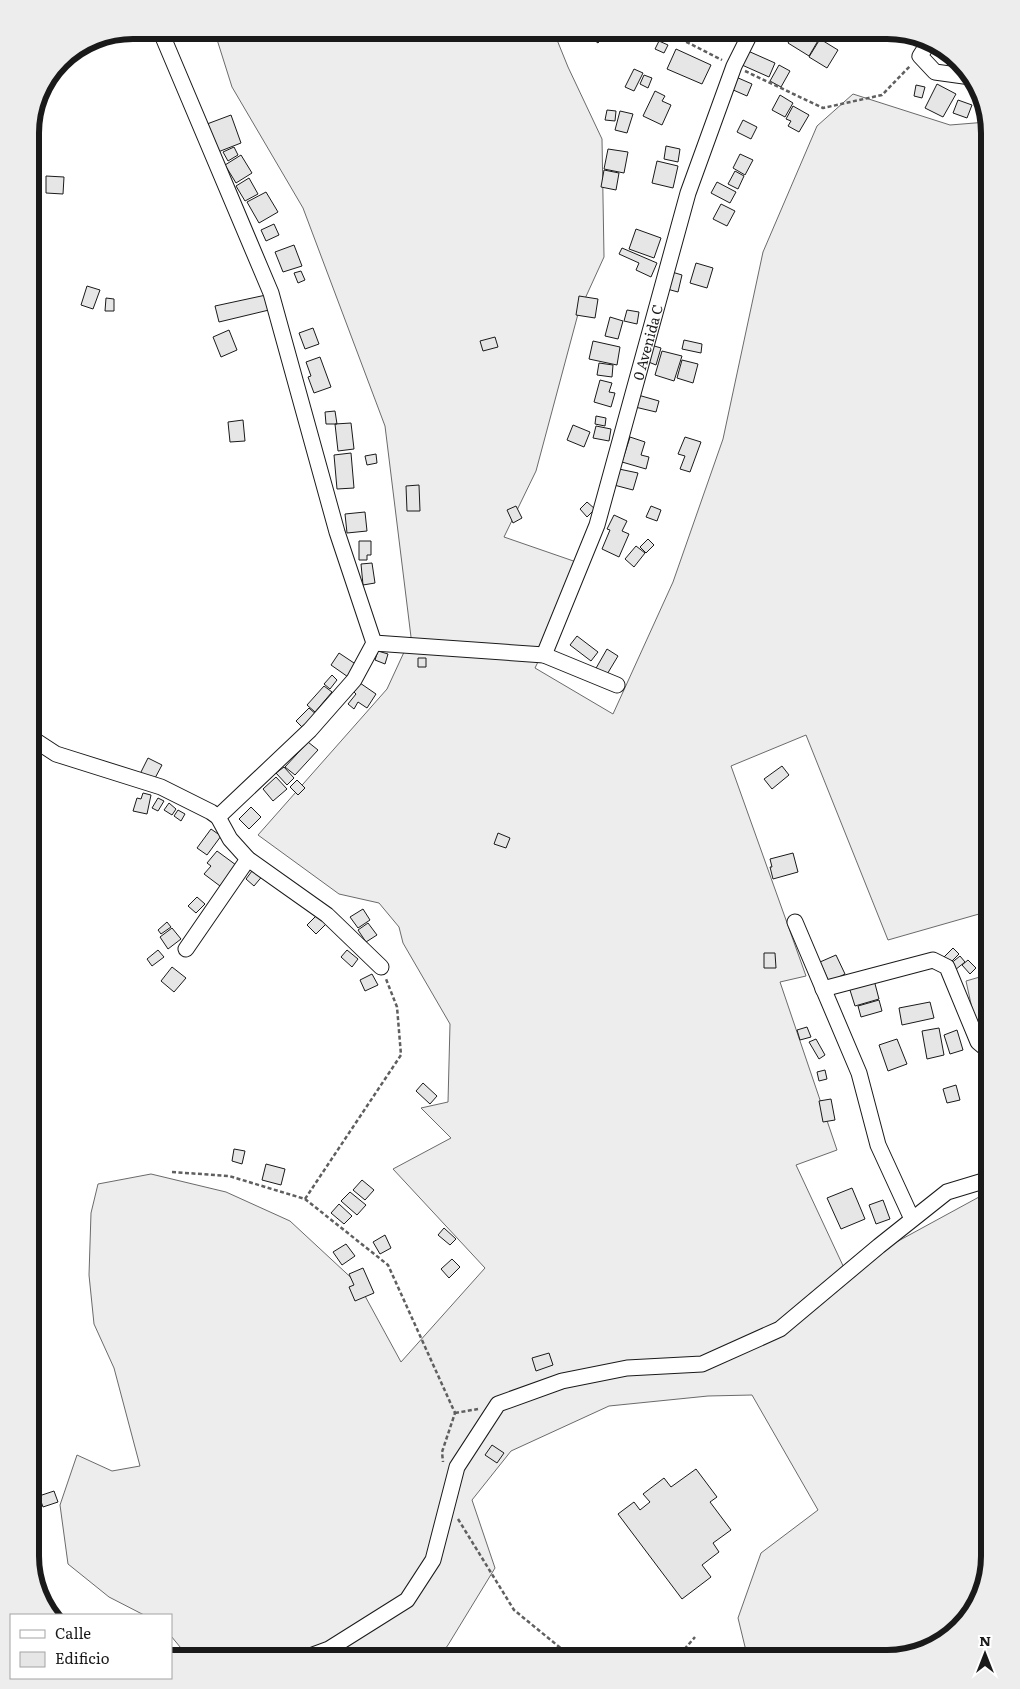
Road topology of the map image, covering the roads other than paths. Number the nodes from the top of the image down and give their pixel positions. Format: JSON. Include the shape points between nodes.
{"nodes":[{"id":1,"x":164,"y":39,"type":"edge"},
{"id":2,"x":748,"y":39,"type":"edge"},
{"id":3,"x":926,"y":47,"type":"edge"},
{"id":4,"x":962,"y":76,"type":"edge"},
{"id":5,"x":374,"y":643,"type":"junction"},
{"id":6,"x":544,"y":655,"type":"junction"},
{"id":7,"x":617,"y":685,"type":"dead end"},
{"id":8,"x":39,"y":743,"type":"edge"},
{"id":9,"x":218,"y":818,"type":"junction"},
{"id":10,"x":248,"y":859,"type":"junction"},
{"id":11,"x":795,"y":922,"type":"dead end"},
{"id":12,"x":186,"y":949,"type":"dead end"},
{"id":13,"x":381,"y":966,"type":"road end"},
{"id":14,"x":823,"y":989,"type":"junction"},
{"id":15,"x":981,"y":1044,"type":"edge"},
{"id":16,"x":981,"y":1181,"type":"edge"},
{"id":17,"x":912,"y":1219,"type":"junction"},
{"id":18,"x":326,"y":1650,"type":"edge"}],
"edges":[{"from":1,"to":5,"type":"street","via":[[271,292],[337,532]]},
{"from":2,"to":6,"type":"street","name":"0 Avenida C","via":[[734,66],[688,193],[597,525]]},
{"from":3,"to":4,"type":"street","via":[[920,56],[935,72]]},
{"from":5,"to":6,"type":"street"},
{"from":5,"to":9,"type":"street","via":[[354,680],[310,730]]},
{"from":6,"to":7,"type":"street"},
{"from":8,"to":9,"type":"street","via":[[56,754],[161,787]]},
{"from":9,"to":10,"type":"street","via":[[230,839]]},
{"from":10,"to":12,"type":"street"},
{"from":10,"to":13,"type":"street","via":[[327,915]]},
{"from":11,"to":14,"type":"street"},
{"from":14,"to":15,"type":"street","via":[[933,960],[947,967]]},
{"from":14,"to":17,"type":"street","via":[[859,1073],[878,1145]]},
{"from":16,"to":17,"type":"street","via":[[947,1192]]},
{"from":17,"to":18,"type":"street","via":[[780,1329],[702,1364],[627,1368],[562,1381],[498,1404],[457,1467],[434,1560],[407,1600]]}]}
